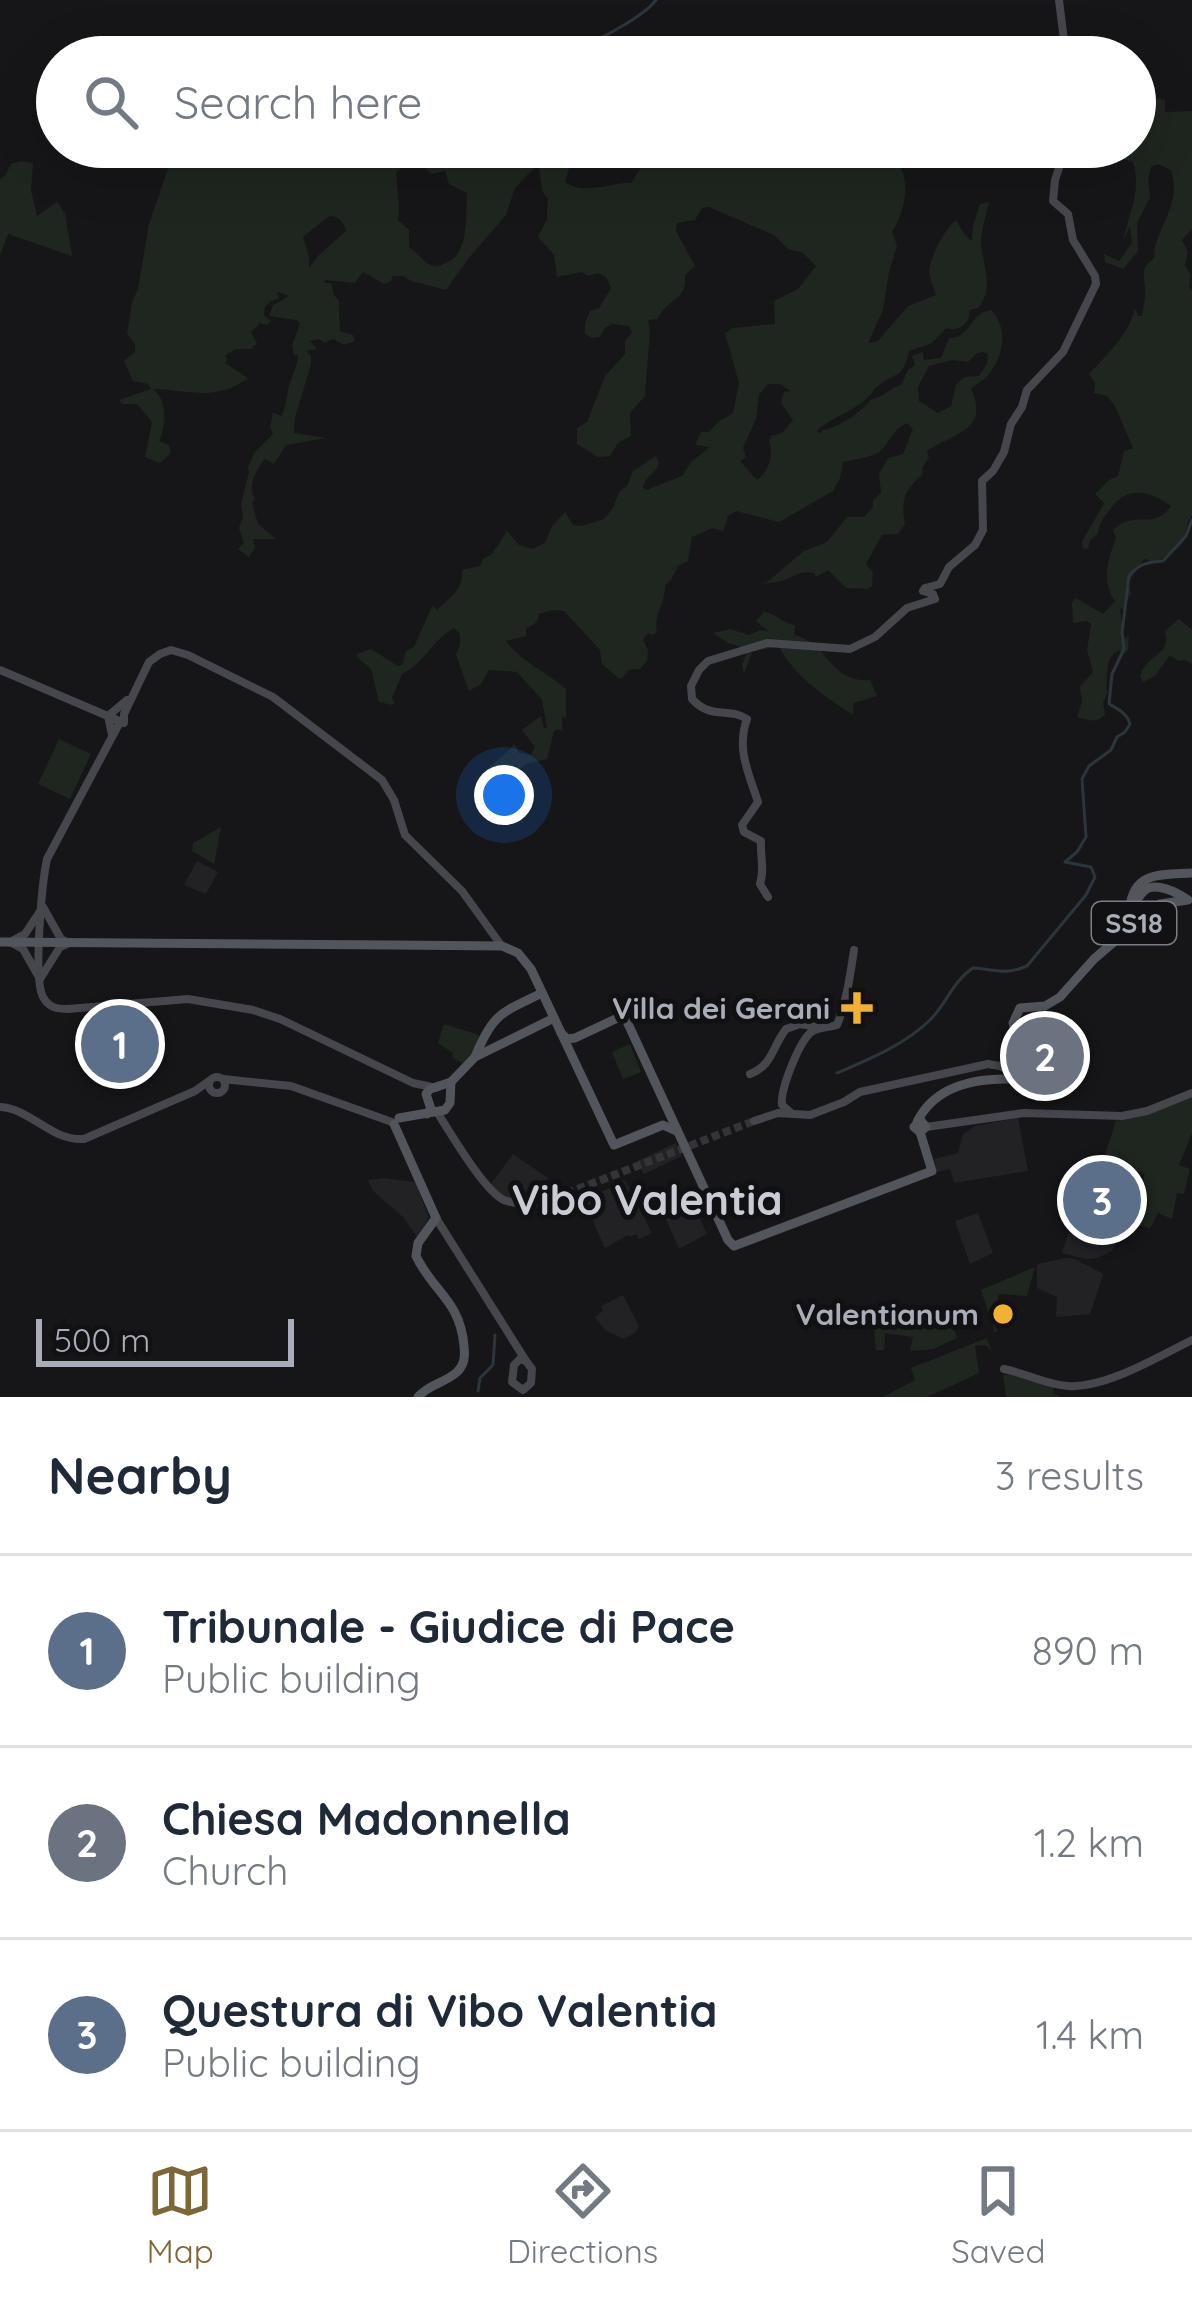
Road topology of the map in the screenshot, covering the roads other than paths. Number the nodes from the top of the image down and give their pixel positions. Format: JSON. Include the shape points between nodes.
{"nodes":[{"id":1,"x":1059,"y":0,"type":"edge"},
{"id":2,"x":1063,"y":36,"type":"edge"},
{"id":3,"x":1058,"y":168,"type":"edge"},
{"id":4,"x":0,"y":670,"type":"edge"},
{"id":5,"x":118,"y":717,"type":"junction"},
{"id":6,"x":1192,"y":873,"type":"edge"},
{"id":7,"x":768,"y":897,"type":"dead end"},
{"id":8,"x":43,"y":907,"type":"junction"},
{"id":9,"x":5,"y":942,"type":"edge"},
{"id":10,"x":41,"y":942,"type":"junction"},
{"id":11,"x":69,"y":943,"type":"junction"},
{"id":12,"x":502,"y":946,"type":"junction"},
{"id":13,"x":854,"y":950,"type":"dead end"},
{"id":14,"x":40,"y":979,"type":"junction"},
{"id":15,"x":542,"y":993,"type":"junction"},
{"id":16,"x":554,"y":1018,"type":"junction"},
{"id":17,"x":809,"y":1029,"type":"junction"},
{"id":18,"x":561,"y":1034,"type":"junction"},
{"id":19,"x":475,"y":1057,"type":"junction"},
{"id":20,"x":749,"y":1074,"type":"dead end"},
{"id":21,"x":1013,"y":1078,"type":"junction"},
{"id":22,"x":451,"y":1082,"type":"junction"},
{"id":23,"x":1192,"y":1093,"type":"edge"},
{"id":24,"x":451,"y":1098,"type":"junction"},
{"id":25,"x":431,"y":1100,"type":"junction"},
{"id":26,"x":0,"y":1107,"type":"edge"},
{"id":27,"x":780,"y":1109,"type":"junction"},
{"id":28,"x":754,"y":1121,"type":"tunnel mouth"},
{"id":29,"x":398,"y":1122,"type":"junction"},
{"id":30,"x":921,"y":1127,"type":"junction"},
{"id":31,"x":676,"y":1131,"type":"junction"},
{"id":32,"x":544,"y":1202,"type":"tunnel mouth"},
{"id":33,"x":434,"y":1222,"type":"junction"},
{"id":34,"x":510,"y":1334,"type":"junction"},
{"id":35,"x":1192,"y":1338,"type":"edge"},
{"id":36,"x":526,"y":1361,"type":"junction"},
{"id":37,"x":514,"y":1365,"type":"junction"},
{"id":38,"x":512,"y":1382,"type":"junction"},
{"id":39,"x":523,"y":1393,"type":"edge"},
{"id":40,"x":418,"y":1397,"type":"edge"},
{"id":41,"x":508,"y":1397,"type":"edge"}],
"edges":[{"from":1,"to":2,"type":"street"},
{"from":3,"to":7,"type":"street","via":[[1054,202],[1068,214],[1096,284],[1063,352],[1027,390],[1004,452],[982,481],[985,520],[977,542],[940,584],[925,587],[935,599],[907,608],[875,637],[850,649],[756,645],[708,662],[691,686],[707,712],[747,718],[745,764],[758,802],[742,825],[761,841],[760,884]]},
{"from":4,"to":5,"type":"street"},
{"from":5,"to":8,"type":"street","via":[[47,859]]},
{"from":5,"to":12,"type":"street","via":[[149,662],[171,650],[273,697],[382,780],[405,835],[462,891]]},
{"from":6,"to":21,"type":"main road","number":"SS18","via":[[1144,880],[1130,907],[1155,886],[1188,900],[1155,907],[1060,998],[1020,1008],[1016,1035],[1046,1036],[1061,1068],[1034,1083]]},
{"from":8,"to":9,"type":"street","via":[[25,934]]},
{"from":8,"to":10,"type":"street"},
{"from":8,"to":11,"type":"street"},
{"from":9,"to":10,"type":"main road"},
{"from":9,"to":14,"type":"street","via":[[23,949]]},
{"from":10,"to":11,"type":"main road"},
{"from":10,"to":14,"type":"street"},
{"from":11,"to":12,"type":"main road"},
{"from":11,"to":14,"type":"street"},
{"from":12,"to":15,"type":"main road","via":[[525,958]]},
{"from":13,"to":17,"type":"street","via":[[837,1025]]},
{"from":14,"to":25,"type":"street","via":[[42,995],[58,1009],[188,999],[260,1012],[413,1083]]},
{"from":15,"to":16,"type":"main road"},
{"from":15,"to":19,"type":"main road","via":[[497,1016]]},
{"from":16,"to":18,"type":"main road"},
{"from":16,"to":19,"type":"main road"},
{"from":17,"to":20,"type":"street","via":[[786,1029],[770,1061]]},
{"from":17,"to":27,"type":"street"},
{"from":18,"to":31,"type":"main road","via":[[614,1145],[663,1125]]},
{"from":18,"to":31,"type":"main road","via":[[575,1038],[627,1019]]},
{"from":19,"to":22,"type":"main road"},
{"from":21,"to":27,"type":"street","via":[[988,1064],[860,1092],[810,1115]]},
{"from":21,"to":30,"type":"main road","via":[[958,1085],[926,1108]]},
{"from":22,"to":24,"type":"main road"},
{"from":22,"to":25,"type":"main road"},
{"from":23,"to":30,"type":"street","via":[[1123,1116],[1034,1113]]},
{"from":24,"to":25,"type":"main road"},
{"from":24,"to":25,"type":"main road","via":[[449,1106]]},
{"from":25,"to":29,"type":"main road"},
{"from":25,"to":32,"type":"street","via":[[495,1194]]},
{"from":26,"to":29,"type":"street","via":[[75,1140],[210,1086],[219,1093],[224,1084],[260,1081]]},
{"from":27,"to":28,"type":"street"},
{"from":29,"to":33,"type":"main road"},
{"from":30,"to":31,"type":"main road","via":[[932,1171],[734,1246]]},
{"from":33,"to":34,"type":"street"},
{"from":33,"to":40,"type":"main road","via":[[416,1260],[458,1313],[465,1357]]},
{"from":34,"to":36,"type":"street"},
{"from":34,"to":37,"type":"street"},
{"from":35,"to":35,"type":"street","via":[[1102,1381],[1067,1387],[1005,1367],[1085,1382]]},
{"from":36,"to":37,"type":"street"},
{"from":36,"to":39,"type":"street","via":[[533,1376]]},
{"from":37,"to":38,"type":"street"},
{"from":38,"to":39,"type":"street"},
{"from":38,"to":41,"type":"street"}]}
